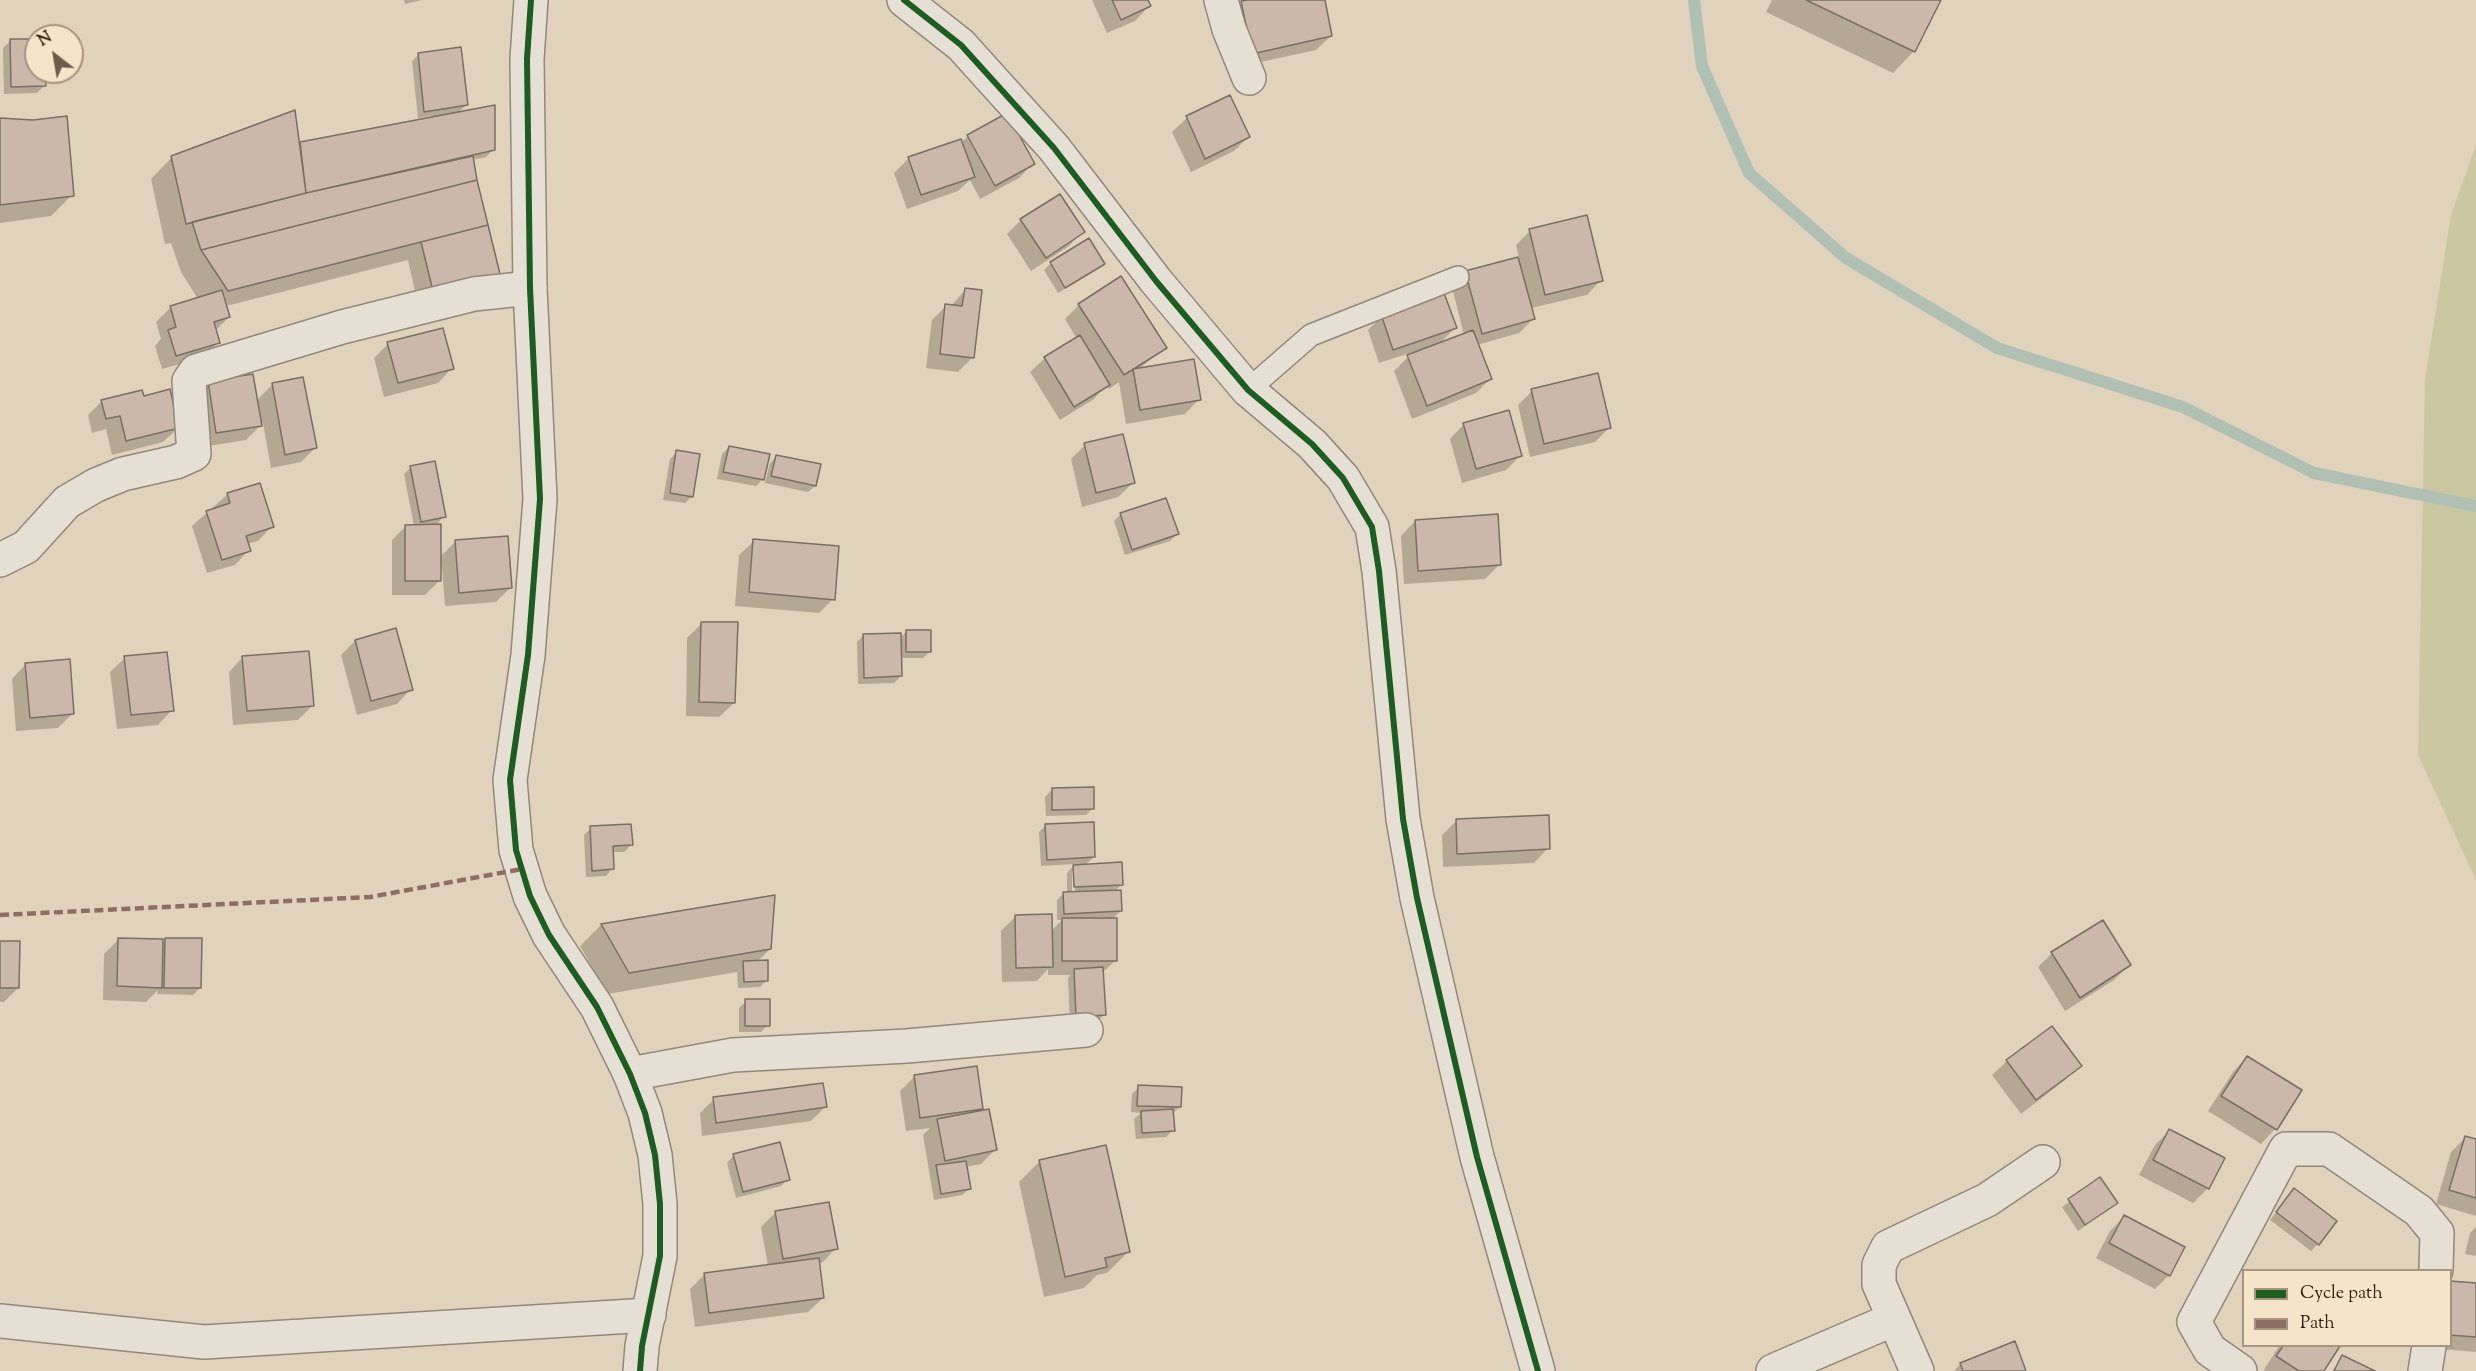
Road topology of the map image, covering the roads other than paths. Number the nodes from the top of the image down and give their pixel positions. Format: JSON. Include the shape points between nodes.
{"nodes":[{"id":1,"x":531,"y":0,"type":"edge"},
{"id":2,"x":904,"y":0,"type":"edge"},
{"id":3,"x":1221,"y":0,"type":"edge"},
{"id":4,"x":1249,"y":78,"type":"dead end"},
{"id":5,"x":1458,"y":277,"type":"dead end"},
{"id":6,"x":530,"y":288,"type":"junction"},
{"id":7,"x":1248,"y":390,"type":"junction"},
{"id":8,"x":0,"y":560,"type":"edge"},
{"id":9,"x":1086,"y":1030,"type":"dead end"},
{"id":10,"x":630,"y":1074,"type":"junction"},
{"id":11,"x":2043,"y":1162,"type":"dead end"},
{"id":12,"x":2436,"y":1269,"type":"edge"},
{"id":13,"x":649,"y":1315,"type":"junction"},
{"id":14,"x":1894,"y":1319,"type":"junction"},
{"id":15,"x":0,"y":1321,"type":"edge"},
{"id":16,"x":2429,"y":1347,"type":"edge"},
{"id":17,"x":640,"y":1371,"type":"edge"},
{"id":18,"x":1539,"y":1371,"type":"edge"},
{"id":19,"x":1773,"y":1371,"type":"edge"},
{"id":20,"x":1917,"y":1371,"type":"edge"},
{"id":21,"x":2240,"y":1371,"type":"edge"},
{"id":22,"x":2425,"y":1371,"type":"edge"}],
"edges":[{"from":1,"to":6,"type":"street","via":[[527,59]]},
{"from":2,"to":7,"type":"street","via":[[962,45],[1054,147],[1156,281]]},
{"from":3,"to":4,"type":"street"},
{"from":5,"to":7,"type":"lane","via":[[1311,335]]},
{"from":6,"to":8,"type":"street","via":[[474,294],[196,371],[189,381],[194,454],[96,485],[67,502],[26,547]]},
{"from":6,"to":10,"type":"street","via":[[540,500],[528,655],[510,780],[516,850],[530,896],[549,935],[597,1007]]},
{"from":7,"to":18,"type":"street","via":[[1312,444],[1343,478],[1372,527],[1403,819],[1417,898],[1477,1157]]},
{"from":9,"to":10,"type":"street","via":[[907,1046],[733,1055]]},
{"from":10,"to":13,"type":"street","via":[[655,1155],[660,1204],[660,1256]]},
{"from":11,"to":14,"type":"street","via":[[1987,1200],[1888,1247],[1879,1265],[1879,1284]]},
{"from":12,"to":21,"type":"street","via":[[2437,1233],[2419,1211],[2329,1149],[2286,1149],[2194,1322],[2210,1350]]},
{"from":13,"to":15,"type":"street","via":[[204,1342]]},
{"from":13,"to":17,"type":"street"},
{"from":14,"to":19,"type":"street"},
{"from":14,"to":20,"type":"street"},
{"from":16,"to":22,"type":"street"}]}
